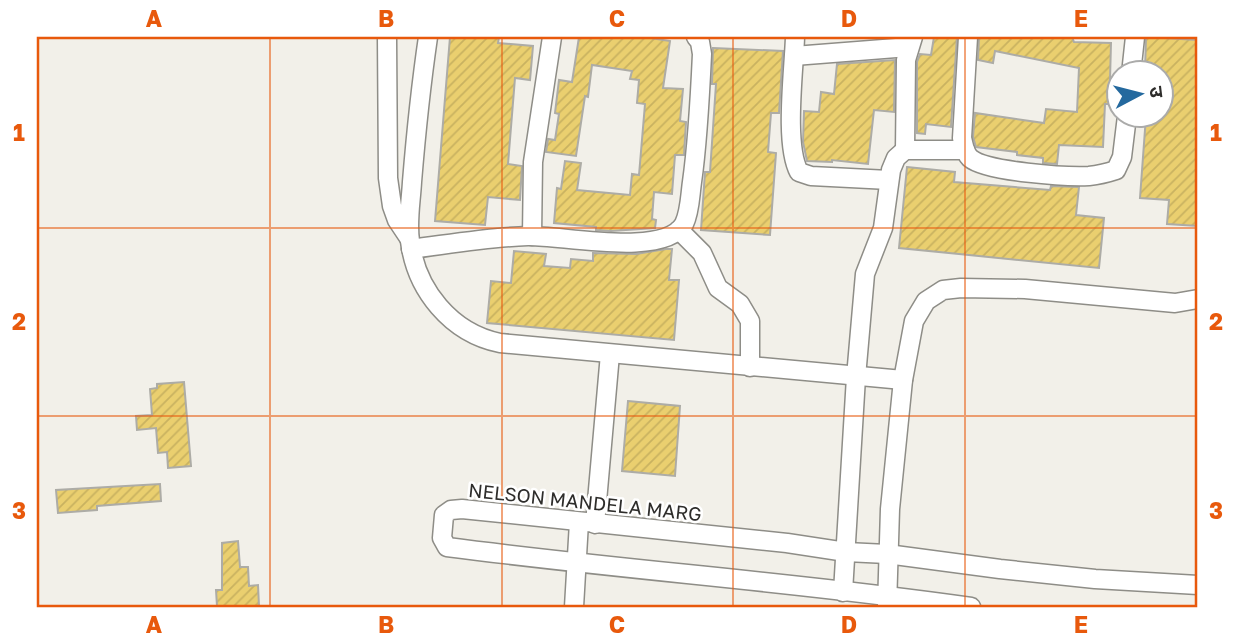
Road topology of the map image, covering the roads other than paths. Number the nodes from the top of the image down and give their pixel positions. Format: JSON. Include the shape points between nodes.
{"nodes":[{"id":1,"x":387,"y":37,"type":"edge"},
{"id":2,"x":428,"y":37,"type":"edge"},
{"id":3,"x":552,"y":37,"type":"edge"},
{"id":4,"x":696,"y":37,"type":"edge"},
{"id":5,"x":795,"y":37,"type":"edge"},
{"id":6,"x":968,"y":37,"type":"edge"},
{"id":7,"x":1135,"y":37,"type":"edge"},
{"id":8,"x":911,"y":42,"type":"edge"},
{"id":9,"x":794,"y":56,"type":"junction"},
{"id":10,"x":1133,"y":60,"type":"edge"},
{"id":11,"x":1125,"y":130,"type":"edge"},
{"id":12,"x":905,"y":150,"type":"junction"},
{"id":13,"x":964,"y":150,"type":"junction"},
{"id":14,"x":889,"y":180,"type":"junction"},
{"id":15,"x":679,"y":230,"type":"junction"},
{"id":16,"x":532,"y":236,"type":"junction"},
{"id":17,"x":410,"y":243,"type":"junction"},
{"id":18,"x":1198,"y":299,"type":"edge"},
{"id":19,"x":610,"y":354,"type":"junction"},
{"id":20,"x":750,"y":367,"type":"junction"},
{"id":21,"x":856,"y":377,"type":"junction"},
{"id":22,"x":903,"y":380,"type":"junction"},
{"id":23,"x":587,"y":523,"type":"junction"},
{"id":24,"x":846,"y":552,"type":"junction"},
{"id":25,"x":887,"y":554,"type":"junction"},
{"id":26,"x":576,"y":564,"type":"junction"},
{"id":27,"x":1198,"y":585,"type":"edge"},
{"id":28,"x":843,"y":592,"type":"junction"},
{"id":29,"x":887,"y":601,"type":"edge"},
{"id":30,"x":574,"y":607,"type":"edge"},
{"id":31,"x":971,"y":607,"type":"edge"}],
"edges":[{"from":1,"to":17,"type":"street","via":[[387,178],[392,206]]},
{"from":2,"to":17,"type":"street","via":[[417,115]]},
{"from":3,"to":16,"type":"street","via":[[533,162]]},
{"from":4,"to":15,"type":"street","via":[[702,54],[696,153],[688,212]]},
{"from":5,"to":9,"type":"street"},
{"from":6,"to":13,"type":"street"},
{"from":7,"to":10,"type":"street"},
{"from":8,"to":9,"type":"street"},
{"from":8,"to":12,"type":"street","via":[[904,85]]},
{"from":9,"to":14,"type":"street","via":[[791,118],[799,172]]},
{"from":11,"to":13,"type":"street","via":[[1116,170],[1089,176],[992,167],[971,159]]},
{"from":12,"to":13,"type":"street"},
{"from":12,"to":14,"type":"street","via":[[895,158]]},
{"from":14,"to":21,"type":"street","via":[[883,228],[865,274]]},
{"from":15,"to":16,"type":"street","via":[[668,237],[628,242]]},
{"from":15,"to":20,"type":"street","via":[[702,253],[718,288],[740,304],[750,321]]},
{"from":16,"to":17,"type":"street"},
{"from":17,"to":19,"type":"street","via":[[431,297],[482,340]]},
{"from":18,"to":22,"type":"street","via":[[1175,303],[1024,289],[943,290],[926,301],[914,321]]},
{"from":19,"to":20,"type":"street"},
{"from":19,"to":23,"type":"street"},
{"from":20,"to":21,"type":"street"},
{"from":21,"to":22,"type":"street"},
{"from":21,"to":24,"type":"street"},
{"from":22,"to":25,"type":"street"},
{"from":23,"to":24,"type":"street","name":"NELSON MANDELA MARG"},
{"from":23,"to":26,"type":"street"},
{"from":23,"to":26,"type":"street","name":"NELSON MANDELA MARG","via":[[451,510],[444,515],[442,538],[447,547]]},
{"from":24,"to":25,"type":"street","name":"NELSON MANDELA MARG"},
{"from":24,"to":28,"type":"street"},
{"from":25,"to":27,"type":"street","name":"NELSON MANDELA MARG","via":[[1095,579]]},
{"from":25,"to":29,"type":"street"},
{"from":26,"to":28,"type":"street","name":"NELSON MANDELA MARG"},
{"from":26,"to":30,"type":"street"},
{"from":28,"to":29,"type":"street","name":"NELSON MANDELA MARG"},
{"from":29,"to":31,"type":"street","name":"NELSON MANDELA MARG"}]}
